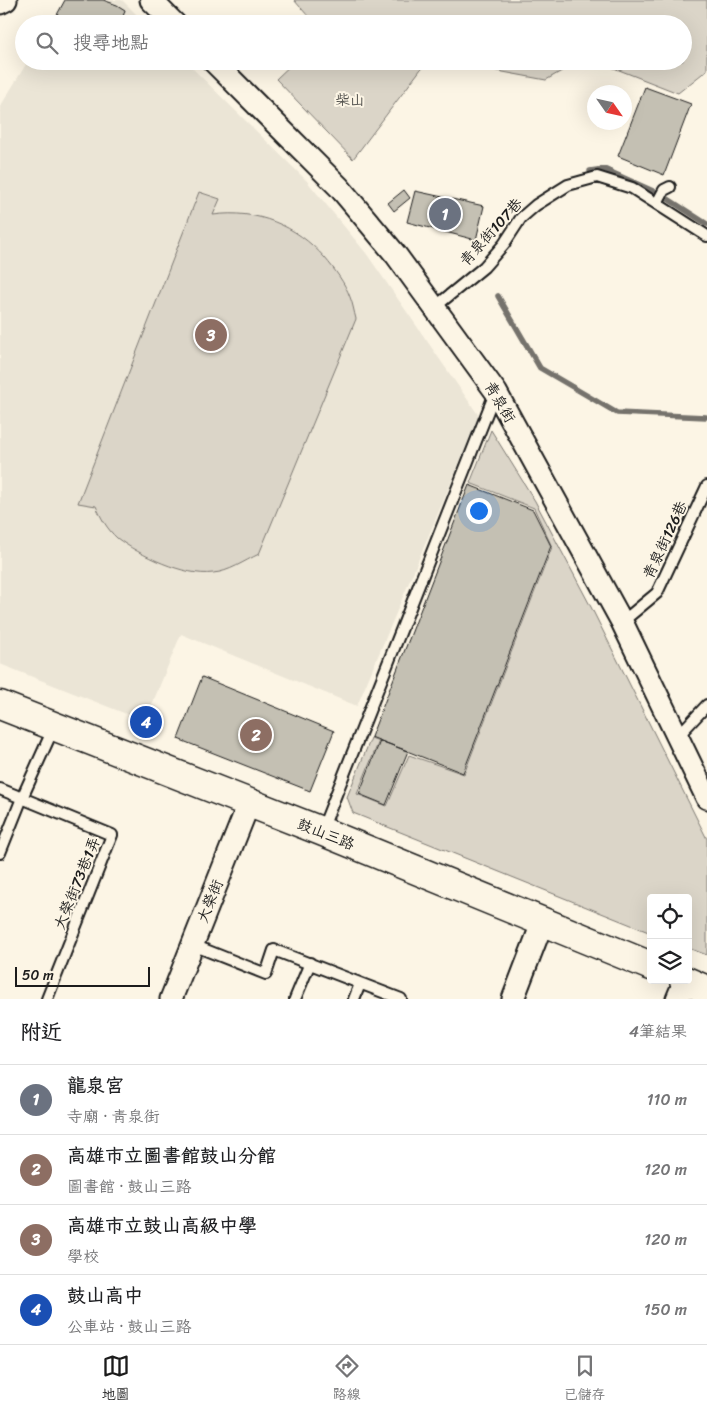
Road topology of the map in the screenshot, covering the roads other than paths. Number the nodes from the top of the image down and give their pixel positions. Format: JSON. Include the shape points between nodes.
{"nodes":[{"id":1,"x":6,"y":0,"type":"edge"},
{"id":2,"x":151,"y":0,"type":"edge"},
{"id":3,"x":0,"y":3,"type":"edge"},
{"id":4,"x":166,"y":15,"type":"edge"},
{"id":5,"x":221,"y":70,"type":"edge"},
{"id":6,"x":667,"y":189,"type":"dead end"},
{"id":7,"x":657,"y":203,"type":"junction"},
{"id":8,"x":707,"y":236,"type":"edge"},
{"id":9,"x":434,"y":307,"type":"junction"},
{"id":10,"x":496,"y":392,"type":"junction"},
{"id":11,"x":707,"y":486,"type":"edge"},
{"id":12,"x":622,"y":622,"type":"junction"},
{"id":13,"x":0,"y":705,"type":"edge"},
{"id":14,"x":707,"y":705,"type":"edge"},
{"id":15,"x":55,"y":726,"type":"junction"},
{"id":16,"x":676,"y":738,"type":"junction"},
{"id":17,"x":0,"y":789,"type":"edge"},
{"id":18,"x":22,"y":798,"type":"junction"},
{"id":19,"x":707,"y":798,"type":"edge"},
{"id":20,"x":249,"y":803,"type":"junction"},
{"id":21,"x":321,"y":831,"type":"junction"},
{"id":22,"x":0,"y":853,"type":"edge"},
{"id":23,"x":543,"y":921,"type":"junction"},
{"id":24,"x":193,"y":945,"type":"junction"},
{"id":25,"x":310,"y":963,"type":"junction"},
{"id":26,"x":647,"y":964,"type":"edge"},
{"id":27,"x":692,"y":983,"type":"edge"},
{"id":28,"x":360,"y":984,"type":"junction"},
{"id":29,"x":683,"y":984,"type":"edge"},
{"id":30,"x":707,"y":990,"type":"edge"},
{"id":31,"x":47,"y":999,"type":"edge"},
{"id":32,"x":171,"y":999,"type":"edge"},
{"id":33,"x":295,"y":999,"type":"edge"},
{"id":34,"x":354,"y":999,"type":"edge"},
{"id":35,"x":401,"y":999,"type":"edge"},
{"id":36,"x":513,"y":999,"type":"edge"},
{"id":37,"x":677,"y":999,"type":"edge"}],
"edges":[{"from":1,"to":3,"type":"street"},
{"from":2,"to":4,"type":"street"},
{"from":5,"to":9,"type":"street","name":"青泉街","via":[[339,188],[396,255]]},
{"from":6,"to":7,"type":"lane"},
{"from":7,"to":8,"type":"lane","name":"青泉街107巷"},
{"from":7,"to":9,"type":"lane","name":"青泉街107巷","via":[[632,188],[597,177],[568,185],[521,218],[484,267]]},
{"from":9,"to":10,"type":"street","name":"青泉街"},
{"from":10,"to":12,"type":"street","name":"青泉街"},
{"from":10,"to":21,"type":"lane"},
{"from":11,"to":12,"type":"lane","name":"青泉街126巷","via":[[663,586]]},
{"from":12,"to":16,"type":"street","name":"青泉街"},
{"from":13,"to":15,"type":"street","name":"鼓山三路"},
{"from":14,"to":16,"type":"lane"},
{"from":15,"to":18,"type":"lane"},
{"from":15,"to":20,"type":"street","name":"鼓山三路"},
{"from":16,"to":19,"type":"street","name":"青泉街"},
{"from":17,"to":18,"type":"lane","name":"大榮街73巷1弄"},
{"from":18,"to":22,"type":"lane"},
{"from":18,"to":31,"type":"lane","name":"大榮街73巷1弄","via":[[112,835]]},
{"from":20,"to":21,"type":"street","name":"鼓山三路"},
{"from":20,"to":24,"type":"street","name":"大榮街"},
{"from":21,"to":23,"type":"street","name":"鼓山三路"},
{"from":23,"to":26,"type":"street","name":"鼓山三路"},
{"from":23,"to":36,"type":"street"},
{"from":24,"to":25,"type":"lane","via":[[266,974],[274,950]]},
{"from":24,"to":32,"type":"street","name":"大榮街"},
{"from":25,"to":28,"type":"lane"},
{"from":25,"to":33,"type":"lane"},
{"from":27,"to":30,"type":"street"},
{"from":28,"to":34,"type":"lane"},
{"from":28,"to":35,"type":"lane"},
{"from":29,"to":37,"type":"street"}]}
